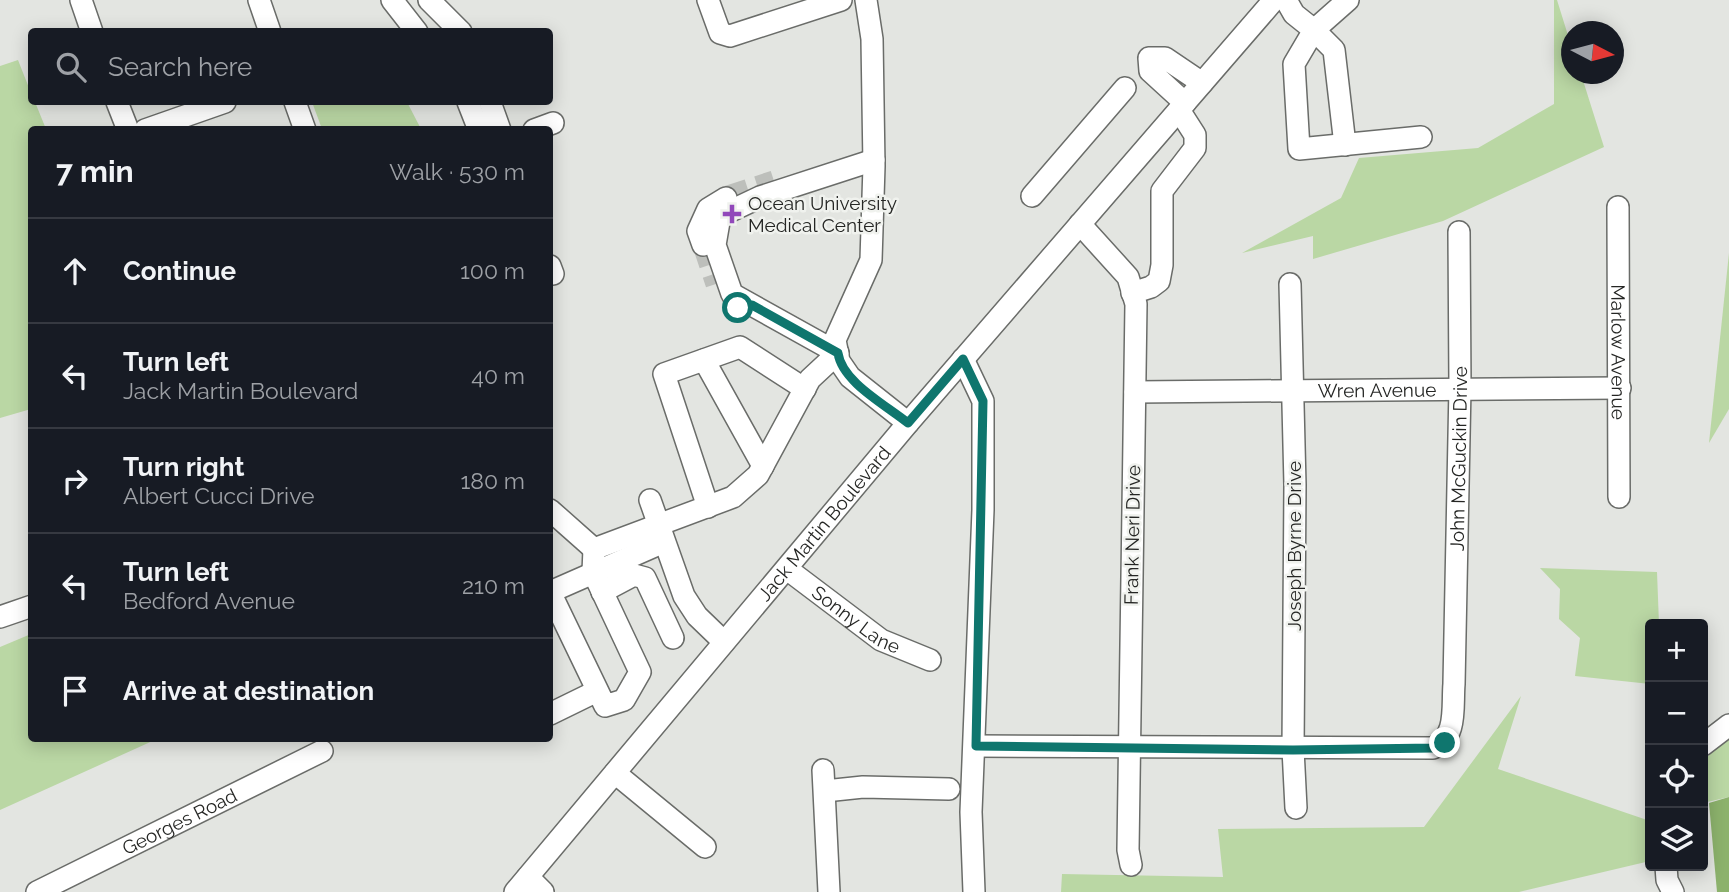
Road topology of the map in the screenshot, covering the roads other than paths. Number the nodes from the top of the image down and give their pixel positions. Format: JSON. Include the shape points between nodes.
{"nodes":[{"id":1,"x":81,"y":0,"type":"edge"},
{"id":2,"x":259,"y":0,"type":"edge"},
{"id":3,"x":393,"y":0,"type":"edge"},
{"id":4,"x":429,"y":0,"type":"edge"},
{"id":5,"x":708,"y":0,"type":"edge"},
{"id":6,"x":866,"y":0,"type":"edge"},
{"id":7,"x":1348,"y":0,"type":"edge"},
{"id":8,"x":830,"y":2,"type":"edge"},
{"id":9,"x":1284,"y":2,"type":"edge"},
{"id":10,"x":1310,"y":26,"type":"junction"},
{"id":11,"x":91,"y":28,"type":"edge"},
{"id":12,"x":269,"y":28,"type":"edge"},
{"id":13,"x":414,"y":28,"type":"edge"},
{"id":14,"x":457,"y":28,"type":"edge"},
{"id":15,"x":1202,"y":83,"type":"junction"},
{"id":16,"x":1125,"y":88,"type":"dead end"},
{"id":17,"x":118,"y":105,"type":"edge"},
{"id":18,"x":216,"y":105,"type":"edge"},
{"id":19,"x":296,"y":105,"type":"edge"},
{"id":20,"x":469,"y":105,"type":"edge"},
{"id":21,"x":491,"y":105,"type":"edge"},
{"id":22,"x":1182,"y":106,"type":"junction"},
{"id":23,"x":126,"y":126,"type":"edge"},
{"id":24,"x":156,"y":126,"type":"edge"},
{"id":25,"x":304,"y":126,"type":"edge"},
{"id":26,"x":477,"y":126,"type":"edge"},
{"id":27,"x":499,"y":126,"type":"edge"},
{"id":28,"x":1421,"y":137,"type":"dead end"},
{"id":29,"x":1345,"y":145,"type":"junction"},
{"id":30,"x":874,"y":160,"type":"junction"},
{"id":31,"x":834,"y":173,"type":"junction"},
{"id":32,"x":774,"y":181,"type":"tunnel mouth"},
{"id":33,"x":728,"y":196,"type":"tunnel mouth"},
{"id":34,"x":1032,"y":196,"type":"dead end"},
{"id":35,"x":1618,"y":207,"type":"dead end"},
{"id":36,"x":1080,"y":224,"type":"junction"},
{"id":37,"x":1459,"y":232,"type":"dead end"},
{"id":38,"x":703,"y":245,"type":"tunnel mouth"},
{"id":39,"x":716,"y":284,"type":"tunnel mouth"},
{"id":40,"x":1290,"y":284,"type":"dead end"},
{"id":41,"x":1132,"y":293,"type":"junction"},
{"id":42,"x":752,"y":305,"type":"junction"},
{"id":43,"x":838,"y":353,"type":"junction"},
{"id":44,"x":963,"y":359,"type":"junction"},
{"id":45,"x":704,"y":360,"type":"junction"},
{"id":46,"x":1460,"y":387,"type":"junction"},
{"id":47,"x":1620,"y":387,"type":"junction"},
{"id":48,"x":805,"y":389,"type":"junction"},
{"id":49,"x":1293,"y":390,"type":"junction"},
{"id":50,"x":1135,"y":392,"type":"junction"},
{"id":51,"x":908,"y":423,"type":"junction"},
{"id":52,"x":763,"y":466,"type":"junction"},
{"id":53,"x":1619,"y":497,"type":"dead end"},
{"id":54,"x":650,"y":500,"type":"dead end"},
{"id":55,"x":708,"y":507,"type":"junction"},
{"id":56,"x":553,"y":513,"type":"edge"},
{"id":57,"x":661,"y":534,"type":"junction"},
{"id":58,"x":594,"y":549,"type":"junction"},
{"id":59,"x":787,"y":569,"type":"junction"},
{"id":60,"x":598,"y":582,"type":"junction"},
{"id":61,"x":553,"y":591,"type":"edge"},
{"id":62,"x":553,"y":598,"type":"edge"},
{"id":63,"x":28,"y":607,"type":"edge"},
{"id":64,"x":0,"y":617,"type":"edge"},
{"id":65,"x":673,"y":638,"type":"dead end"},
{"id":66,"x":724,"y":642,"type":"junction"},
{"id":67,"x":930,"y":660,"type":"dead end"},
{"id":68,"x":597,"y":691,"type":"junction"},
{"id":69,"x":553,"y":713,"type":"edge"},
{"id":70,"x":1729,"y":725,"type":"edge"},
{"id":71,"x":1708,"y":741,"type":"edge"},
{"id":72,"x":976,"y":746,"type":"junction"},
{"id":73,"x":1127,"y":748,"type":"junction"},
{"id":74,"x":1293,"y":750,"type":"junction"},
{"id":75,"x":322,"y":751,"type":"dead end"},
{"id":76,"x":615,"y":773,"type":"junction"},
{"id":77,"x":949,"y":789,"type":"dead end"},
{"id":78,"x":1296,"y":808,"type":"dead end"},
{"id":79,"x":705,"y":847,"type":"dead end"},
{"id":80,"x":1131,"y":864,"type":"dead end"},
{"id":81,"x":1666,"y":871,"type":"edge"},
{"id":82,"x":521,"y":884,"type":"edge"},
{"id":83,"x":38,"y":892,"type":"edge"},
{"id":84,"x":543,"y":892,"type":"edge"},
{"id":85,"x":829,"y":892,"type":"edge"},
{"id":86,"x":974,"y":892,"type":"edge"},
{"id":87,"x":1673,"y":892,"type":"edge"}],
"edges":[{"from":1,"to":11,"type":"street"},
{"from":2,"to":12,"type":"street"},
{"from":3,"to":13,"type":"street"},
{"from":4,"to":14,"type":"street"},
{"from":5,"to":8,"type":"street","via":[[725,36]]},
{"from":6,"to":30,"type":"street","via":[[872,39]]},
{"from":7,"to":10,"type":"street"},
{"from":9,"to":10,"type":"street","via":[[1302,2]]},
{"from":9,"to":15,"type":"street","name":"Jack Martin Boulevard"},
{"from":10,"to":29,"type":"street","via":[[1334,50]]},
{"from":10,"to":29,"type":"street","via":[[1294,64],[1299,149]]},
{"from":15,"to":22,"type":"street","name":"Jack Martin Boulevard"},
{"from":15,"to":22,"type":"street","via":[[1165,58],[1149,58],[1150,71]]},
{"from":16,"to":34,"type":"street"},
{"from":17,"to":23,"type":"street"},
{"from":18,"to":24,"type":"street"},
{"from":19,"to":25,"type":"street"},
{"from":20,"to":26,"type":"street"},
{"from":21,"to":27,"type":"street"},
{"from":22,"to":36,"type":"street","name":"Jack Martin Boulevard"},
{"from":22,"to":41,"type":"street","via":[[1195,135],[1195,148],[1162,191],[1159,281]]},
{"from":28,"to":29,"type":"street"},
{"from":30,"to":31,"type":"street"},
{"from":30,"to":43,"type":"street","via":[[872,260],[835,340]]},
{"from":31,"to":32,"type":"street","via":[[818,170]]},
{"from":31,"to":42,"type":"street","via":[[760,197],[720,216],[715,245],[732,294]]},
{"from":33,"to":38,"type":"street","via":[[708,209],[698,231]]},
{"from":35,"to":47,"type":"street","name":"Marlow Avenue"},
{"from":36,"to":41,"type":"street","name":"Frank Neri Drive","via":[[1128,277]]},
{"from":36,"to":44,"type":"street","name":"Jack Martin Boulevard"},
{"from":37,"to":46,"type":"street","name":"John McGuckin Drive"},
{"from":39,"to":42,"type":"street","via":[[721,297],[738,308]]},
{"from":40,"to":49,"type":"street","name":"Joseph Byrne Drive"},
{"from":41,"to":50,"type":"street","name":"Frank Neri Drive","via":[[1136,304]]},
{"from":42,"to":43,"type":"street"},
{"from":43,"to":48,"type":"street"},
{"from":43,"to":51,"type":"street","via":[[850,377]]},
{"from":44,"to":51,"type":"street","name":"Jack Martin Boulevard"},
{"from":44,"to":72,"type":"street","via":[[983,401]]},
{"from":45,"to":48,"type":"street","via":[[740,347]]},
{"from":45,"to":52,"type":"street"},
{"from":45,"to":55,"type":"street","via":[[664,374]]},
{"from":46,"to":47,"type":"street","name":"Wren Avenue"},
{"from":46,"to":49,"type":"street","name":"Wren Avenue"},
{"from":46,"to":74,"type":"street","name":"John McGuckin Drive","via":[[1451,732],[1445,743],[1433,748]]},
{"from":47,"to":53,"type":"street","name":"Marlow Avenue"},
{"from":48,"to":52,"type":"street"},
{"from":49,"to":50,"type":"street","name":"Wren Avenue"},
{"from":49,"to":74,"type":"street","name":"Joseph Byrne Drive"},
{"from":50,"to":73,"type":"street","name":"Frank Neri Drive"},
{"from":51,"to":59,"type":"street","name":"Jack Martin Boulevard"},
{"from":52,"to":55,"type":"street","via":[[733,497]]},
{"from":54,"to":57,"type":"street"},
{"from":55,"to":57,"type":"street"},
{"from":56,"to":58,"type":"street"},
{"from":57,"to":58,"type":"street"},
{"from":57,"to":60,"type":"street"},
{"from":57,"to":66,"type":"street","via":[[684,596]]},
{"from":58,"to":60,"type":"street"},
{"from":59,"to":66,"type":"street","name":"Jack Martin Boulevard"},
{"from":59,"to":67,"type":"street","name":"Sonny Lane","via":[[881,640]]},
{"from":60,"to":61,"type":"street"},
{"from":60,"to":65,"type":"street","via":[[634,575],[645,578]]},
{"from":60,"to":68,"type":"street","via":[[640,672],[624,700],[605,706]]},
{"from":62,"to":68,"type":"street"},
{"from":63,"to":64,"type":"street"},
{"from":66,"to":76,"type":"street","name":"Jack Martin Boulevard"},
{"from":68,"to":69,"type":"street"},
{"from":70,"to":71,"type":"street"},
{"from":72,"to":73,"type":"street","name":"John McGuckin Drive"},
{"from":72,"to":86,"type":"street","via":[[971,812]]},
{"from":73,"to":74,"type":"street","name":"John McGuckin Drive"},
{"from":73,"to":80,"type":"street","name":"Frank Neri Drive"},
{"from":74,"to":78,"type":"street","name":"Joseph Byrne Drive"},
{"from":75,"to":83,"type":"street","name":"Georges Road"},
{"from":76,"to":79,"type":"street"},
{"from":76,"to":82,"type":"street","name":"Jack Martin Boulevard"},
{"from":77,"to":85,"type":"street","via":[[824,781]]},
{"from":81,"to":87,"type":"street"},
{"from":82,"to":84,"type":"street"}]}
